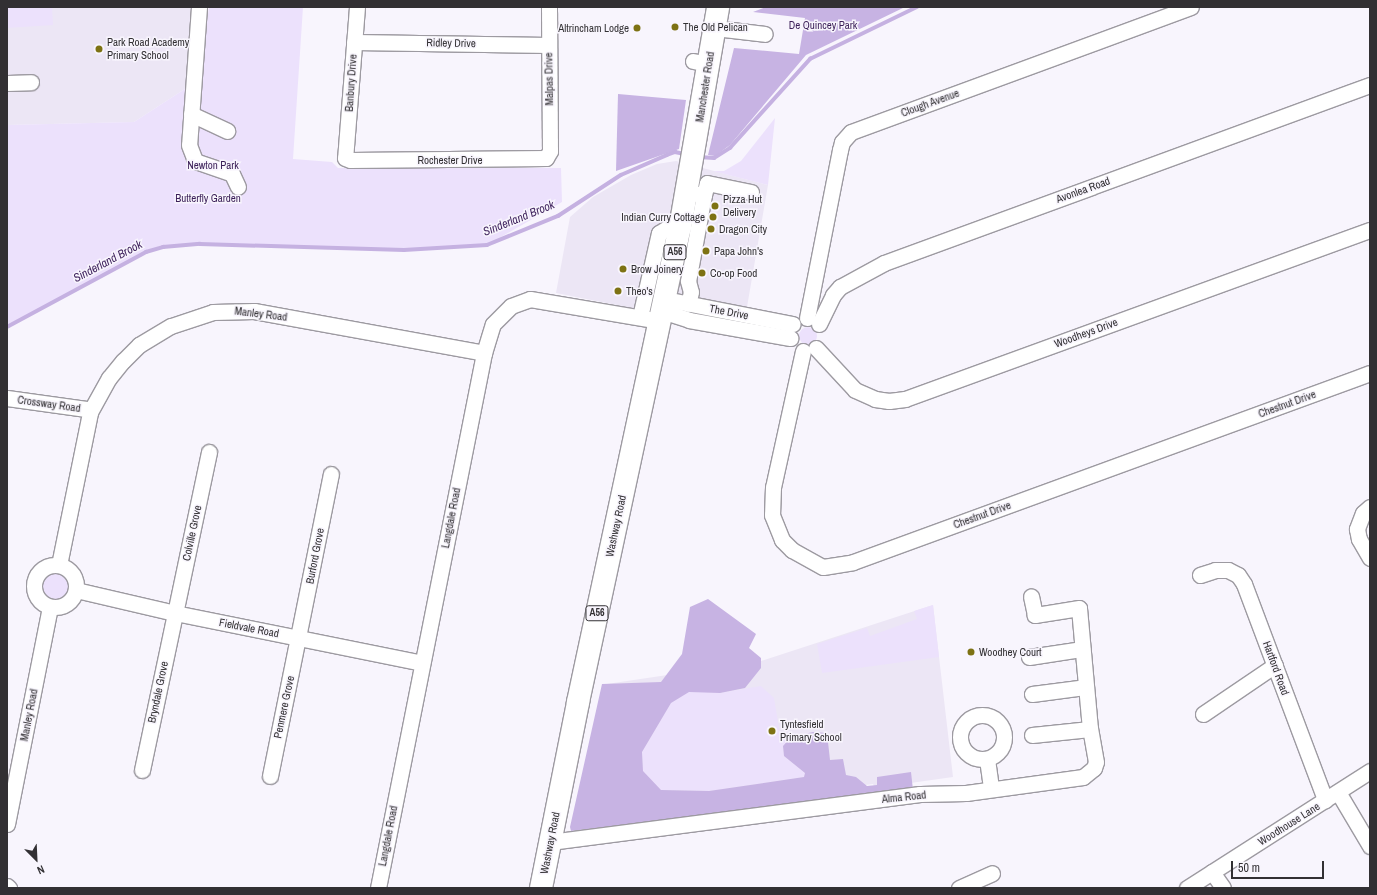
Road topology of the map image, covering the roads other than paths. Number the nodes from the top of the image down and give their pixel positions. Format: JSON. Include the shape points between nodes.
{"nodes":[{"id":1,"x":199,"y":7,"type":"edge"},
{"id":2,"x":357,"y":7,"type":"edge"},
{"id":3,"x":549,"y":7,"type":"edge"},
{"id":4,"x":1191,"y":7,"type":"edge"},
{"id":5,"x":717,"y":17,"type":"edge"},
{"id":6,"x":766,"y":34,"type":"dead end"},
{"id":7,"x":354,"y":42,"type":"junction"},
{"id":8,"x":549,"y":45,"type":"junction"},
{"id":9,"x":31,"y":82,"type":"dead end"},
{"id":10,"x":7,"y":83,"type":"edge"},
{"id":11,"x":1370,"y":85,"type":"edge"},
{"id":12,"x":191,"y":114,"type":"junction"},
{"id":13,"x":227,"y":131,"type":"dead end"},
{"id":14,"x":550,"y":151,"type":"joint"},
{"id":15,"x":694,"y":154,"type":"joint"},
{"id":16,"x":346,"y":158,"type":"joint"},
{"id":17,"x":238,"y":187,"type":"dead end"},
{"id":18,"x":751,"y":192,"type":"dead end"},
{"id":19,"x":695,"y":194,"type":"junction"},
{"id":20,"x":680,"y":228,"type":"junction"},
{"id":21,"x":1370,"y":230,"type":"edge"},
{"id":22,"x":688,"y":304,"type":"junction"},
{"id":23,"x":657,"y":317,"type":"junction"},
{"id":24,"x":689,"y":320,"type":"junction"},
{"id":25,"x":813,"y":321,"type":"junction"},
{"id":26,"x":791,"y":331,"type":"junction"},
{"id":27,"x":810,"y":349,"type":"junction"},
{"id":28,"x":484,"y":353,"type":"junction"},
{"id":29,"x":1370,"y":373,"type":"edge"},
{"id":30,"x":7,"y":398,"type":"edge"},
{"id":31,"x":90,"y":412,"type":"junction"},
{"id":32,"x":209,"y":452,"type":"dead end"},
{"id":33,"x":331,"y":474,"type":"dead end"},
{"id":34,"x":1370,"y":507,"type":"edge"},
{"id":35,"x":1370,"y":558,"type":"edge"},
{"id":36,"x":59,"y":565,"type":"junction"},
{"id":37,"x":1200,"y":575,"type":"dead end"},
{"id":38,"x":76,"y":590,"type":"junction"},
{"id":39,"x":1031,"y":596,"type":"dead end"},
{"id":40,"x":50,"y":607,"type":"junction"},
{"id":41,"x":175,"y":613,"type":"junction"},
{"id":42,"x":298,"y":638,"type":"junction"},
{"id":43,"x":1082,"y":649,"type":"junction"},
{"id":44,"x":1029,"y":657,"type":"dead end"},
{"id":45,"x":422,"y":663,"type":"junction"},
{"id":46,"x":1275,"y":665,"type":"junction"},
{"id":47,"x":1085,"y":686,"type":"junction"},
{"id":48,"x":1032,"y":694,"type":"dead end"},
{"id":49,"x":1203,"y":714,"type":"dead end"},
{"id":50,"x":1090,"y":729,"type":"junction"},
{"id":51,"x":1032,"y":735,"type":"dead end"},
{"id":52,"x":987,"y":759,"type":"dead end"},
{"id":53,"x":142,"y":770,"type":"dead end"},
{"id":54,"x":1370,"y":771,"type":"edge"},
{"id":55,"x":270,"y":776,"type":"dead end"},
{"id":56,"x":991,"y":789,"type":"junction"},
{"id":57,"x":1332,"y":796,"type":"junction"},
{"id":58,"x":7,"y":824,"type":"edge"},
{"id":59,"x":550,"y":842,"type":"junction"},
{"id":60,"x":1370,"y":846,"type":"edge"},
{"id":61,"x":1212,"y":872,"type":"junction"},
{"id":62,"x":992,"y":873,"type":"dead end"},
{"id":63,"x":7,"y":886,"type":"edge"},
{"id":64,"x":10,"y":888,"type":"edge"},
{"id":65,"x":378,"y":888,"type":"edge"},
{"id":66,"x":541,"y":888,"type":"edge"},
{"id":67,"x":959,"y":888,"type":"edge"},
{"id":68,"x":1187,"y":888,"type":"edge"},
{"id":69,"x":1223,"y":888,"type":"edge"}],
"edges":[{"from":1,"to":12,"type":"street"},
{"from":2,"to":7,"type":"street","name":"Banbury Drive"},
{"from":3,"to":8,"type":"street","name":"Malpas Drive"},
{"from":4,"to":25,"type":"street","name":"Clough Avenue","via":[[851,132],[842,142],[840,150]]},
{"from":5,"to":6,"type":"street"},
{"from":5,"to":15,"type":"highway","name":"Manchester Road","number":"A56","via":[[701,63]]},
{"from":7,"to":8,"type":"street","name":"Ridley Drive"},
{"from":7,"to":16,"type":"street","name":"Banbury Drive"},
{"from":8,"to":14,"type":"street","name":"Malpas Drive"},
{"from":9,"to":10,"type":"street"},
{"from":11,"to":25,"type":"street","name":"Avonlea Road","via":[[884,263],[840,287]]},
{"from":12,"to":13,"type":"street"},
{"from":12,"to":17,"type":"street","via":[[188,138],[195,161],[232,174]]},
{"from":14,"to":16,"type":"street","name":"Rochester Drive","via":[[546,158],[536,160]]},
{"from":15,"to":19,"type":"highway","name":"Washway Road","number":"A56"},
{"from":18,"to":19,"type":"street","via":[[707,183]]},
{"from":19,"to":20,"type":"highway","name":"Washway Road","number":"A56"},
{"from":19,"to":22,"type":"street","via":[[688,281],[691,292]]},
{"from":20,"to":23,"type":"highway","name":"Washway Road","number":"A56"},
{"from":20,"to":23,"type":"street","via":[[670,226],[659,233]]},
{"from":21,"to":27,"type":"street","name":"Woodheys Drive","via":[[905,398],[889,401],[875,399],[855,390]]},
{"from":22,"to":23,"type":"street","name":"The Drive"},
{"from":22,"to":26,"type":"street","name":"The Drive"},
{"from":23,"to":24,"type":"street","name":"The Drive"},
{"from":23,"to":24,"type":"street","via":[[668,328]]},
{"from":23,"to":28,"type":"street","name":"Langdale Road","via":[[539,300],[521,301],[501,314],[493,324]]},
{"from":23,"to":59,"type":"highway","name":"Washway Road","number":"A56"},
{"from":24,"to":26,"type":"street","name":"The Drive"},
{"from":25,"to":26,"type":"street"},
{"from":25,"to":27,"type":"street","name":"Clough Avenue","via":[[823,336]]},
{"from":26,"to":27,"type":"street","name":"Woodheys Drive","via":[[794,347]]},
{"from":27,"to":29,"type":"street","name":"Chestnut Drive","via":[[773,487],[772,515],[782,540],[792,550],[823,567],[853,562]]},
{"from":28,"to":31,"type":"street","name":"Manley Road","via":[[254,311],[213,312],[170,326],[139,345],[109,378]]},
{"from":28,"to":45,"type":"street","name":"Langdale Road"},
{"from":30,"to":31,"type":"street","name":"Crossway Road","via":[[86,409]]},
{"from":31,"to":36,"type":"street","name":"Manley Road"},
{"from":32,"to":41,"type":"street","name":"Colville Grove"},
{"from":33,"to":42,"type":"street","name":"Burford Grove"},
{"from":34,"to":35,"type":"street","via":[[1363,513],[1357,529],[1359,539]]},
{"from":36,"to":38,"type":"street","via":[[70,572]]},
{"from":36,"to":40,"type":"street","via":[[45,567],[35,578],[38,599]]},
{"from":37,"to":46,"type":"street","name":"Hartford Road","via":[[1215,570],[1228,570],[1238,575],[1244,584]]},
{"from":38,"to":40,"type":"street","via":[[74,596],[64,605]]},
{"from":38,"to":41,"type":"street","name":"Fieldvale Road"},
{"from":39,"to":43,"type":"street","name":"Alma Road","via":[[1035,615],[1079,608]]},
{"from":40,"to":58,"type":"street","name":"Manley Road"},
{"from":41,"to":42,"type":"street","name":"Fieldvale Road"},
{"from":41,"to":53,"type":"street","name":"Bryndale Grove"},
{"from":42,"to":45,"type":"street","name":"Fieldvale Road"},
{"from":42,"to":55,"type":"street","name":"Penmere Grove"},
{"from":43,"to":44,"type":"street"},
{"from":43,"to":47,"type":"street","name":"Alma Road"},
{"from":45,"to":65,"type":"street","name":"Langdale Road"},
{"from":46,"to":49,"type":"street"},
{"from":46,"to":57,"type":"street","name":"Hartford Road"},
{"from":47,"to":48,"type":"street"},
{"from":47,"to":50,"type":"street","name":"Alma Road"},
{"from":50,"to":51,"type":"street"},
{"from":50,"to":56,"type":"street","name":"Alma Road","via":[[1096,762],[1090,774],[1066,781]]},
{"from":52,"to":56,"type":"street"},
{"from":54,"to":57,"type":"street","name":"Woodhouse Lane"},
{"from":56,"to":59,"type":"street","name":"Alma Road","via":[[920,794]]},
{"from":57,"to":60,"type":"street","name":"Hartford Road"},
{"from":57,"to":61,"type":"street","name":"Woodhouse Lane"},
{"from":59,"to":66,"type":"highway","name":"Washway Road","number":"A56"},
{"from":61,"to":68,"type":"street","name":"Woodhouse Lane"},
{"from":61,"to":69,"type":"street"},
{"from":62,"to":67,"type":"street"},
{"from":63,"to":64,"type":"street"}]}
